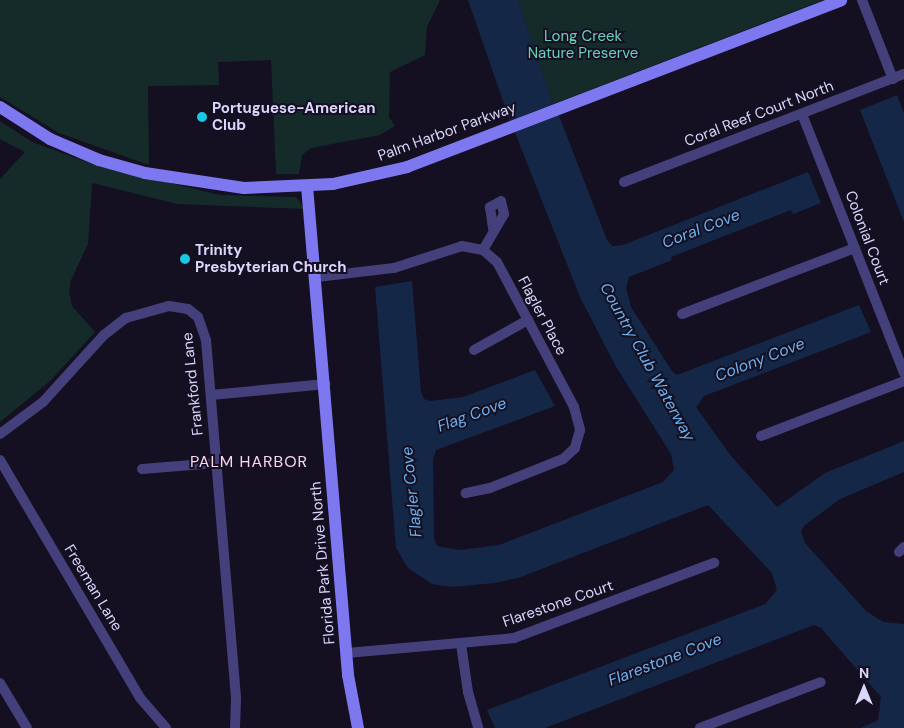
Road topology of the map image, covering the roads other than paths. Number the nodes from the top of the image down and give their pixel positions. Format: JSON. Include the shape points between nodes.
{"nodes":[{"id":1,"x":842,"y":0,"type":"edge"},
{"id":2,"x":862,"y":0,"type":"edge"},
{"id":3,"x":904,"y":74,"type":"edge"},
{"id":4,"x":893,"y":79,"type":"junction"},
{"id":5,"x":0,"y":107,"type":"edge"},
{"id":6,"x":802,"y":114,"type":"junction"},
{"id":7,"x":624,"y":182,"type":"dead end"},
{"id":8,"x":307,"y":186,"type":"junction"},
{"id":9,"x":493,"y":228,"type":"dead end"},
{"id":10,"x":855,"y":248,"type":"junction"},
{"id":11,"x":483,"y":250,"type":"junction"},
{"id":12,"x":316,"y":277,"type":"junction"},
{"id":13,"x":682,"y":314,"type":"dead end"},
{"id":14,"x":528,"y":320,"type":"junction"},
{"id":15,"x":474,"y":350,"type":"dead end"},
{"id":16,"x":904,"y":373,"type":"edge"},
{"id":17,"x":904,"y":381,"type":"edge"},
{"id":18,"x":325,"y":384,"type":"junction"},
{"id":19,"x":211,"y":394,"type":"junction"},
{"id":20,"x":0,"y":434,"type":"edge"},
{"id":21,"x":761,"y":436,"type":"dead end"},
{"id":22,"x":0,"y":460,"type":"edge"},
{"id":23,"x":216,"y":463,"type":"junction"},
{"id":24,"x":142,"y":469,"type":"dead end"},
{"id":25,"x":466,"y":493,"type":"dead end"},
{"id":26,"x":714,"y":563,"type":"dead end"},
{"id":27,"x":460,"y":644,"type":"junction"},
{"id":28,"x":347,"y":653,"type":"junction"},
{"id":29,"x":821,"y":682,"type":"dead end"},
{"id":30,"x":0,"y":683,"type":"edge"},
{"id":31,"x":27,"y":728,"type":"edge"},
{"id":32,"x":166,"y":728,"type":"edge"},
{"id":33,"x":235,"y":728,"type":"edge"},
{"id":34,"x":358,"y":728,"type":"edge"},
{"id":35,"x":478,"y":728,"type":"edge"},
{"id":36,"x":700,"y":728,"type":"edge"}],
"edges":[{"from":1,"to":8,"type":"street","name":"Palm Harbor Parkway","via":[[388,173]]},
{"from":2,"to":4,"type":"street"},
{"from":3,"to":4,"type":"street","name":"Coral Reef Court North"},
{"from":4,"to":6,"type":"street","name":"Coral Reef Court North"},
{"from":5,"to":8,"type":"street","name":"Palm Harbor Parkway","via":[[30,128],[77,152],[145,173],[220,186]]},
{"from":6,"to":7,"type":"street","name":"Coral Reef Court North"},
{"from":6,"to":10,"type":"street","name":"Colonial Court"},
{"from":8,"to":12,"type":"street","name":"Florida Park Drive North"},
{"from":9,"to":11,"type":"street"},
{"from":10,"to":13,"type":"street"},
{"from":10,"to":16,"type":"street","name":"Colonial Court"},
{"from":11,"to":12,"type":"street","via":[[458,247],[394,268]]},
{"from":11,"to":14,"type":"street","name":"Flagler Place","via":[[497,262]]},
{"from":12,"to":18,"type":"street","name":"Florida Park Drive North"},
{"from":14,"to":15,"type":"street"},
{"from":14,"to":25,"type":"street","name":"Flagler Place","via":[[577,413],[580,424],[578,442],[572,452],[557,462],[490,488]]},
{"from":17,"to":21,"type":"street"},
{"from":18,"to":19,"type":"street"},
{"from":18,"to":28,"type":"street","name":"Florida Park Drive North"},
{"from":19,"to":20,"type":"street","name":"Frankford Lane","via":[[206,340],[200,319],[184,308],[158,306],[131,315],[116,325],[43,402]]},
{"from":19,"to":23,"type":"street","name":"Frankford Lane"},
{"from":22,"to":32,"type":"street","name":"Freeman Lane","via":[[141,699]]},
{"from":23,"to":24,"type":"street"},
{"from":23,"to":33,"type":"street","name":"Frankford Lane","via":[[236,699]]},
{"from":26,"to":27,"type":"street","name":"Flarestone Court","via":[[522,636]]},
{"from":27,"to":28,"type":"street","name":"Flarestone Court"},
{"from":27,"to":35,"type":"street"},
{"from":28,"to":34,"type":"street","name":"Florida Park Drive North"},
{"from":29,"to":36,"type":"street"},
{"from":30,"to":31,"type":"street"}]}
